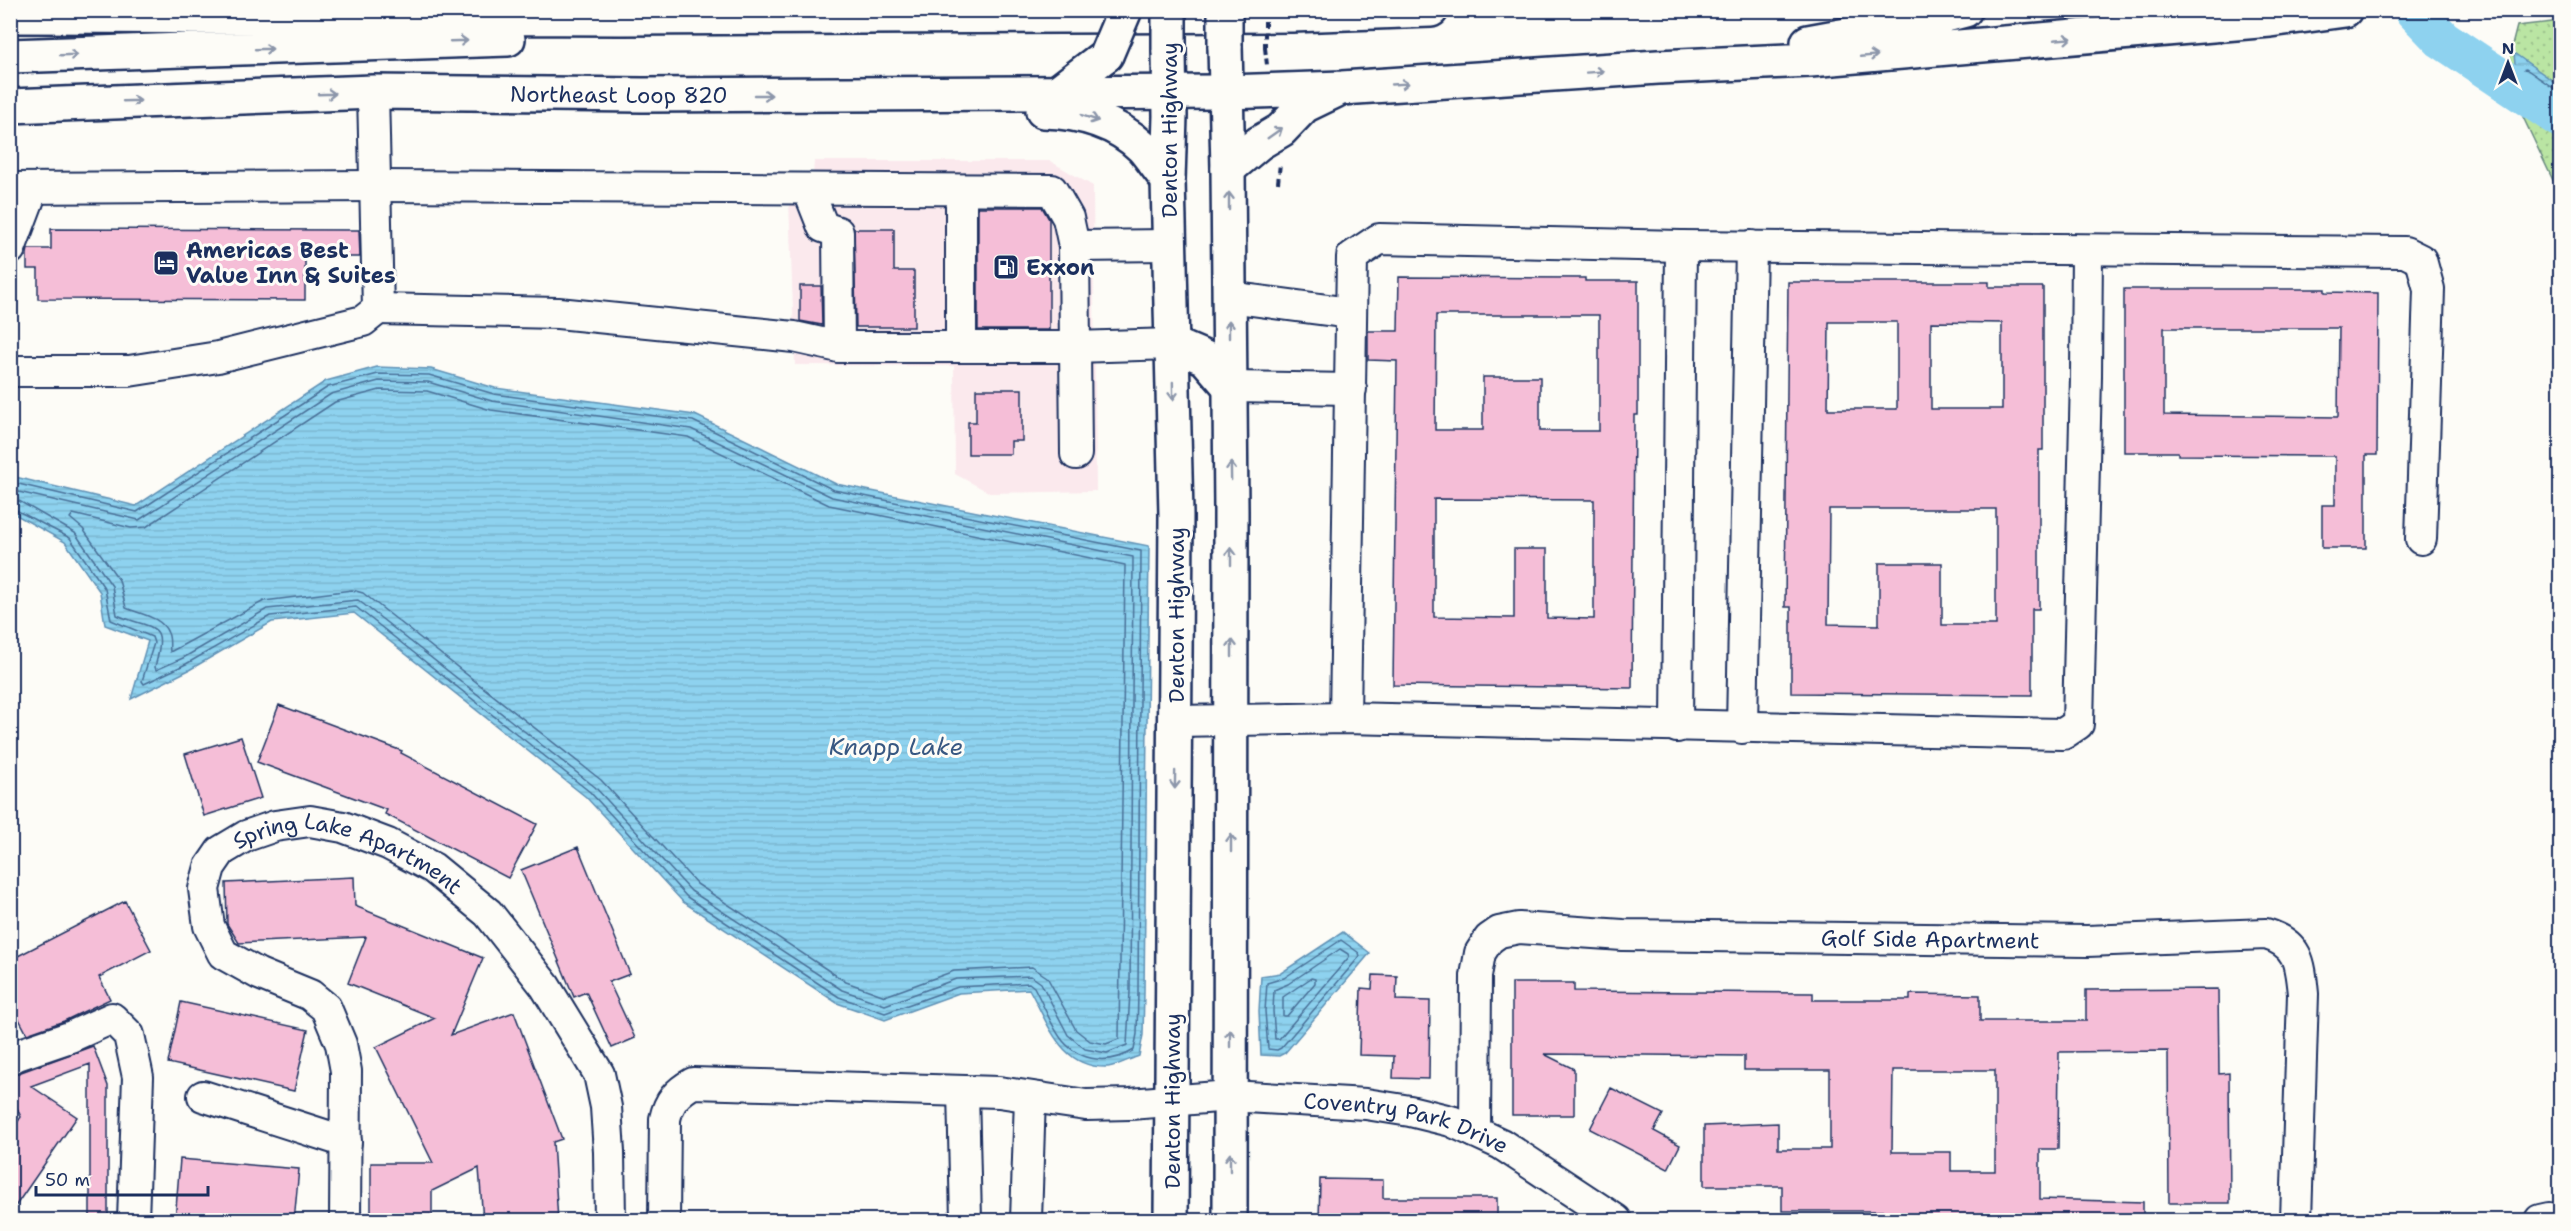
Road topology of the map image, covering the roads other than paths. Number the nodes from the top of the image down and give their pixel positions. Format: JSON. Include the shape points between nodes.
{"nodes":[{"id":1,"x":1125,"y":10,"type":"edge"},
{"id":2,"x":1169,"y":10,"type":"edge"},
{"id":3,"x":1225,"y":10,"type":"edge"},
{"id":4,"x":1431,"y":10,"type":"edge"},
{"id":5,"x":1965,"y":10,"type":"edge"},
{"id":6,"x":2345,"y":10,"type":"edge"},
{"id":7,"x":10,"y":16,"type":"edge"},
{"id":8,"x":621,"y":18,"type":"junction"},
{"id":9,"x":1810,"y":51,"type":"junction"},
{"id":10,"x":10,"y":56,"type":"edge"},
{"id":11,"x":1342,"y":88,"type":"junction"},
{"id":12,"x":372,"y":92,"type":"junction"},
{"id":13,"x":1227,"y":92,"type":"junction"},
{"id":14,"x":1170,"y":93,"type":"junction"},
{"id":15,"x":974,"y":94,"type":"junction"},
{"id":16,"x":1055,"y":94,"type":"junction"},
{"id":17,"x":10,"y":106,"type":"edge"},
{"id":18,"x":1228,"y":169,"type":"junction"},
{"id":19,"x":1168,"y":180,"type":"junction"},
{"id":20,"x":375,"y":186,"type":"junction"},
{"id":21,"x":22,"y":188,"type":"edge"},
{"id":22,"x":808,"y":189,"type":"junction"},
{"id":23,"x":961,"y":189,"type":"junction"},
{"id":24,"x":1170,"y":245,"type":"junction"},
{"id":25,"x":1074,"y":246,"type":"junction"},
{"id":26,"x":1681,"y":246,"type":"junction"},
{"id":27,"x":1751,"y":246,"type":"junction"},
{"id":28,"x":10,"y":249,"type":"edge"},
{"id":29,"x":2087,"y":250,"type":"junction"},
{"id":30,"x":1229,"y":297,"type":"junction"},
{"id":31,"x":378,"y":309,"type":"junction"},
{"id":32,"x":1350,"y":313,"type":"junction"},
{"id":33,"x":1172,"y":344,"type":"junction"},
{"id":34,"x":839,"y":347,"type":"junction"},
{"id":35,"x":961,"y":347,"type":"junction"},
{"id":36,"x":1075,"y":347,"type":"junction"},
{"id":37,"x":10,"y":371,"type":"edge"},
{"id":38,"x":1230,"y":387,"type":"junction"},
{"id":39,"x":1351,"y":389,"type":"junction"},
{"id":40,"x":1076,"y":454,"type":"dead end"},
{"id":41,"x":2421,"y":539,"type":"dead end"},
{"id":42,"x":1345,"y":718,"type":"junction"},
{"id":43,"x":1232,"y":720,"type":"junction"},
{"id":44,"x":1175,"y":721,"type":"junction"},
{"id":45,"x":1677,"y":727,"type":"junction"},
{"id":46,"x":1742,"y":728,"type":"junction"},
{"id":47,"x":10,"y":1059,"type":"edge"},
{"id":48,"x":963,"y":1091,"type":"junction"},
{"id":49,"x":203,"y":1096,"type":"dead end"},
{"id":50,"x":1230,"y":1096,"type":"junction"},
{"id":51,"x":1030,"y":1098,"type":"junction"},
{"id":52,"x":1171,"y":1099,"type":"junction"},
{"id":53,"x":1476,"y":1132,"type":"junction"},
{"id":54,"x":345,"y":1142,"type":"junction"},
{"id":55,"x":133,"y":1221,"type":"edge"},
{"id":56,"x":345,"y":1221,"type":"edge"},
{"id":57,"x":610,"y":1221,"type":"edge"},
{"id":58,"x":664,"y":1221,"type":"edge"},
{"id":59,"x":966,"y":1221,"type":"edge"},
{"id":60,"x":1026,"y":1221,"type":"edge"},
{"id":61,"x":1171,"y":1221,"type":"edge"},
{"id":62,"x":1230,"y":1221,"type":"edge"},
{"id":63,"x":1616,"y":1221,"type":"edge"},
{"id":64,"x":2296,"y":1221,"type":"edge"}],
"edges":[{"from":1,"to":16,"type":"main road","bridge":true,"via":[[1106,55]]},
{"from":2,"to":14,"type":"main road","name":"Denton Highway","bridge":true},
{"from":3,"to":13,"type":"main road","bridge":true},
{"from":4,"to":8,"type":"main road","via":[[1292,15]]},
{"from":5,"to":9,"type":"main road"},
{"from":9,"to":6,"type":"main road","one_way":true,"via":[[2270,20]]},
{"from":7,"to":8,"type":"main road"},
{"from":10,"to":8,"type":"main road","one_way":true,"via":[[571,38]]},
{"from":11,"to":9,"type":"main road","name":"Northeast Loop 820","one_way":true,"via":[[1658,67],[1711,52]]},
{"from":11,"to":13,"type":"main road","name":"Northeast Loop 820"},
{"from":18,"to":11,"type":"main road","one_way":true,"via":[[1281,130],[1304,106]]},
{"from":12,"to":15,"type":"main road","name":"Northeast Loop 820","one_way":true},
{"from":17,"to":12,"type":"main road","name":"Northeast Loop 820","one_way":true},
{"from":12,"to":20,"type":"street"},
{"from":13,"to":14,"type":"main road","name":"Northeast Loop 820"},
{"from":13,"to":18,"type":"main road"},
{"from":14,"to":16,"type":"main road","name":"Northeast Loop 820"},
{"from":14,"to":19,"type":"main road","name":"Denton Highway"},
{"from":15,"to":16,"type":"main road","name":"Northeast Loop 820"},
{"from":15,"to":19,"type":"main road","one_way":true,"via":[[1006,111],[1082,115],[1115,127],[1141,147]]},
{"from":30,"to":18,"type":"main road","one_way":true},
{"from":19,"to":24,"type":"main road","name":"Denton Highway"},
{"from":20,"to":21,"type":"street"},
{"from":20,"to":22,"type":"street"},
{"from":20,"to":31,"type":"street"},
{"from":21,"to":28,"type":"street"},
{"from":22,"to":23,"type":"street"},
{"from":22,"to":34,"type":"street","via":[[822,227],[838,232]]},
{"from":23,"to":25,"type":"street","via":[[1052,190],[1068,218]]},
{"from":23,"to":35,"type":"street"},
{"from":24,"to":25,"type":"street"},
{"from":24,"to":33,"type":"main road","name":"Denton Highway"},
{"from":25,"to":36,"type":"street"},
{"from":26,"to":27,"type":"street"},
{"from":26,"to":32,"type":"street","via":[[1379,239],[1352,256]]},
{"from":26,"to":45,"type":"street"},
{"from":27,"to":29,"type":"street"},
{"from":27,"to":46,"type":"street"},
{"from":29,"to":41,"type":"street","via":[[2405,252],[2421,260],[2428,289]]},
{"from":29,"to":46,"type":"street","via":[[2078,724],[2064,734]]},
{"from":30,"to":32,"type":"street"},
{"from":38,"to":30,"type":"main road","one_way":true},
{"from":31,"to":34,"type":"street","via":[[558,313],[794,337]]},
{"from":31,"to":37,"type":"street","via":[[363,321],[218,357],[129,371]]},
{"from":32,"to":39,"type":"street"},
{"from":33,"to":36,"type":"street"},
{"from":33,"to":38,"type":"main road","via":[[1205,358]]},
{"from":33,"to":44,"type":"main road","name":"Denton Highway","one_way":true},
{"from":34,"to":35,"type":"street"},
{"from":35,"to":36,"type":"street"},
{"from":36,"to":40,"type":"street"},
{"from":38,"to":39,"type":"street"},
{"from":43,"to":38,"type":"main road","one_way":true},
{"from":39,"to":42,"type":"street"},
{"from":42,"to":43,"type":"street"},
{"from":42,"to":45,"type":"street"},
{"from":43,"to":44,"type":"street"},
{"from":50,"to":43,"type":"main road","one_way":true},
{"from":44,"to":52,"type":"main road","name":"Denton Highway","one_way":true},
{"from":45,"to":46,"type":"street"},
{"from":47,"to":55,"type":"street","via":[[112,1018],[129,1035],[138,1077]]},
{"from":48,"to":51,"type":"street","name":"Coventry Park Drive"},
{"from":48,"to":58,"type":"street","name":"Coventry Park Drive","via":[[693,1083],[679,1091],[668,1105],[665,1119]]},
{"from":48,"to":59,"type":"street"},
{"from":49,"to":54,"type":"street"},
{"from":50,"to":52,"type":"street","name":"Coventry Park Drive"},
{"from":50,"to":53,"type":"street","name":"Coventry Park Drive","via":[[1366,1104],[1451,1121]]},
{"from":62,"to":50,"type":"main road","one_way":true},
{"from":51,"to":52,"type":"street","name":"Coventry Park Drive","via":[[1086,1105]]},
{"from":51,"to":60,"type":"street"},
{"from":52,"to":61,"type":"main road","name":"Denton Highway"},
{"from":53,"to":63,"type":"street","name":"Coventry Park Drive","via":[[1501,1144]]},
{"from":53,"to":64,"type":"street","name":"Golf Side Apartment","via":[[1476,976],[1480,953],[1489,939],[1499,933],[1519,928],[1623,935],[2087,941],[2266,934],[2283,939],[2300,964],[2303,994]]},
{"from":54,"to":56,"type":"street","name":"Spring Lake Apartment"},
{"from":54,"to":57,"type":"street","name":"Spring Lake Apartment","via":[[345,1071],[341,1044],[326,1008],[310,995],[223,954],[209,926],[204,889],[210,867],[221,851],[246,836],[275,826],[310,821],[343,827],[388,844],[433,868],[488,913],[545,986],[599,1074],[607,1118]]}]}
